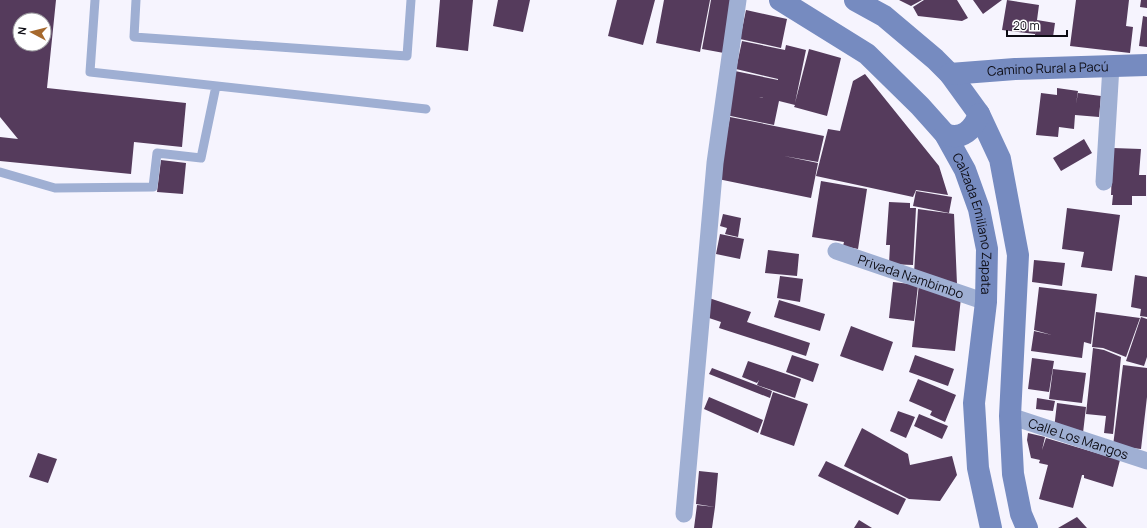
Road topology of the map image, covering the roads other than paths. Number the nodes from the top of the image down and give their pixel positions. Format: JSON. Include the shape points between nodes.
{"nodes":[{"id":1,"x":95,"y":0,"type":"edge"},
{"id":2,"x":136,"y":0,"type":"edge"},
{"id":3,"x":411,"y":0,"type":"edge"},
{"id":4,"x":738,"y":0,"type":"edge"},
{"id":5,"x":780,"y":0,"type":"edge"},
{"id":6,"x":855,"y":0,"type":"edge"},
{"id":7,"x":1147,"y":65,"type":"edge"},
{"id":8,"x":1111,"y":66,"type":"junction"},
{"id":9,"x":950,"y":74,"type":"junction"},
{"id":10,"x":216,"y":86,"type":"junction"},
{"id":11,"x":426,"y":109,"type":"dead end"},
{"id":12,"x":979,"y":114,"type":"junction"},
{"id":13,"x":945,"y":134,"type":"junction"},
{"id":14,"x":0,"y":172,"type":"edge"},
{"id":15,"x":1104,"y":182,"type":"dead end"},
{"id":16,"x":836,"y":251,"type":"dead end"},
{"id":17,"x":986,"y":302,"type":"junction"},
{"id":18,"x":1010,"y":416,"type":"junction"},
{"id":19,"x":1147,"y":461,"type":"edge"},
{"id":20,"x":684,"y":514,"type":"dead end"},
{"id":21,"x":991,"y":528,"type":"edge"},
{"id":22,"x":1027,"y":528,"type":"edge"}],
"edges":[{"from":1,"to":10,"type":"lane","via":[[90,72]]},
{"from":2,"to":3,"type":"lane","via":[[134,37],[408,56]]},
{"from":4,"to":20,"type":"street","via":[[715,163]]},
{"from":5,"to":13,"type":"main road","name":"Calzada Emiliano Zapata","via":[[867,54]]},
{"from":6,"to":9,"type":"main road","via":[[884,16]]},
{"from":7,"to":8,"type":"main road","name":"Camino Rural a Pacú"},
{"from":8,"to":9,"type":"main road","name":"Camino Rural a Pacú"},
{"from":8,"to":15,"type":"street"},
{"from":9,"to":12,"type":"main road"},
{"from":10,"to":11,"type":"lane"},
{"from":10,"to":14,"type":"lane","via":[[201,158],[157,153],[153,187],[55,188]]},
{"from":12,"to":13,"type":"main road","via":[[972,128],[966,133],[958,136]]},
{"from":12,"to":18,"type":"main road","via":[[1000,159],[1018,255]]},
{"from":13,"to":17,"type":"main road","name":"Calzada Emiliano Zapata","via":[[965,170],[979,209],[987,249]]},
{"from":16,"to":17,"type":"street","name":"Privada Nambimbo"},
{"from":17,"to":21,"type":"main road","name":"Calzada Emiliano Zapata","via":[[974,403],[978,468]]},
{"from":18,"to":19,"type":"street","name":"Calle Los Mangos"},
{"from":18,"to":22,"type":"main road","via":[[1013,474]]}]}
